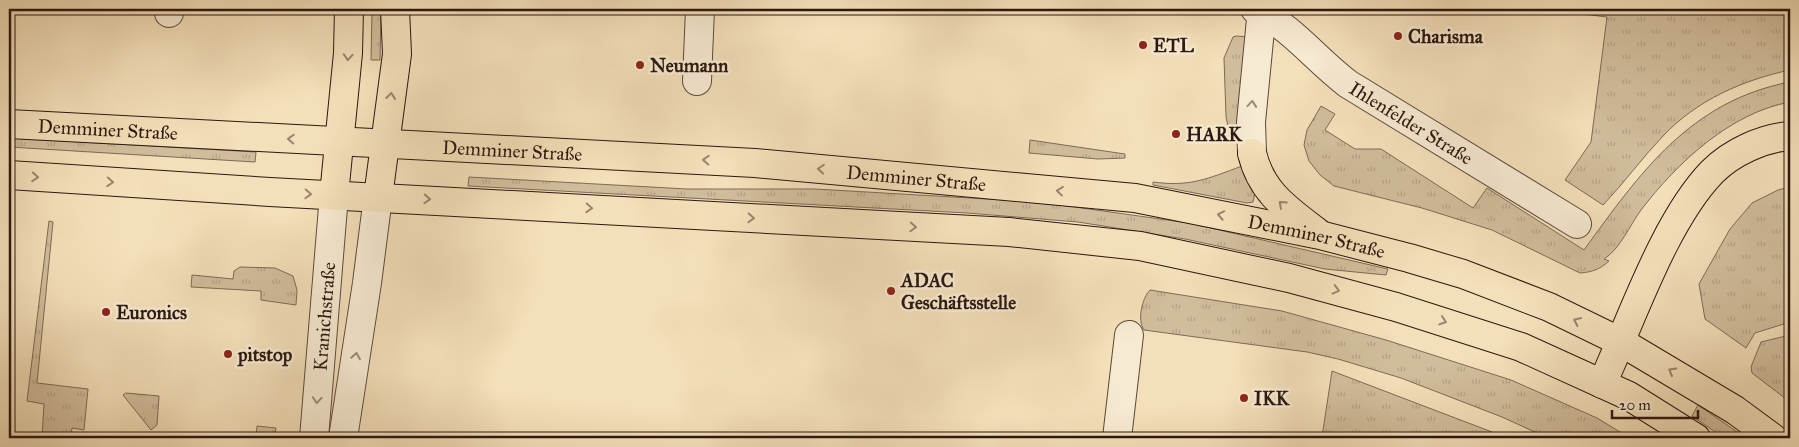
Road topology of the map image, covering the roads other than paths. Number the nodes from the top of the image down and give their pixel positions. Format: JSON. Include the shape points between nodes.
{"nodes":[{"id":1,"x":349,"y":9,"type":"edge"},
{"id":2,"x":395,"y":9,"type":"edge"},
{"id":3,"x":700,"y":9,"type":"edge"},
{"id":4,"x":1259,"y":10,"type":"edge"},
{"id":5,"x":697,"y":81,"type":"dead end"},
{"id":6,"x":9,"y":124,"type":"edge"},
{"id":7,"x":1790,"y":136,"type":"edge"},
{"id":8,"x":340,"y":142,"type":"junction"},
{"id":9,"x":385,"y":144,"type":"junction"},
{"id":10,"x":1252,"y":153,"type":"joint"},
{"id":11,"x":9,"y":175,"type":"edge"},
{"id":12,"x":334,"y":195,"type":"junction"},
{"id":13,"x":378,"y":197,"type":"junction"},
{"id":14,"x":1577,"y":224,"type":"dead end"},
{"id":15,"x":1320,"y":235,"type":"junction"},
{"id":16,"x":1129,"y":335,"type":"dead end"},
{"id":17,"x":1621,"y":342,"type":"junction"},
{"id":18,"x":1602,"y":384,"type":"junction"},
{"id":19,"x":314,"y":438,"type":"edge"},
{"id":20,"x":343,"y":438,"type":"edge"},
{"id":21,"x":1117,"y":438,"type":"edge"},
{"id":22,"x":1696,"y":438,"type":"edge"},
{"id":23,"x":1773,"y":438,"type":"edge"}],
"edges":[{"from":1,"to":8,"type":"main road","one_way":true},
{"from":9,"to":2,"type":"main road","one_way":true,"via":[[396,54]]},
{"from":3,"to":5,"type":"street"},
{"from":10,"to":4,"type":"street","one_way":true,"via":[[1251,122]]},
{"from":4,"to":14,"type":"street","name":"Ihlenfelder Straße","via":[[1297,36],[1329,70],[1348,84]]},
{"from":8,"to":6,"type":"main road","name":"Demminer Straße","one_way":true},
{"from":7,"to":17,"type":"main road","via":[[1748,146],[1713,171],[1686,205],[1646,283]]},
{"from":8,"to":9,"type":"main road","name":"Demminer Straße"},
{"from":8,"to":12,"type":"main road"},
{"from":9,"to":13,"type":"main road"},
{"from":15,"to":9,"type":"main road","name":"Demminer Straße","one_way":true,"via":[[1135,198],[755,163]]},
{"from":15,"to":10,"type":"main road","one_way":true,"via":[[1280,203],[1265,186],[1256,171]]},
{"from":11,"to":12,"type":"main road","one_way":true},
{"from":12,"to":13,"type":"main road"},
{"from":12,"to":19,"type":"street","name":"Kranichstraße","one_way":true},
{"from":13,"to":18,"type":"main road","one_way":true,"via":[[1009,232],[1140,246],[1289,278],[1396,306],[1521,347]]},
{"from":20,"to":13,"type":"street","name":"Kranichstraße","one_way":true},
{"from":17,"to":15,"type":"main road","name":"Demminer Straße","one_way":true,"via":[[1549,308],[1463,274]]},
{"from":16,"to":21,"type":"street"},
{"from":17,"to":18,"type":"main road"},
{"from":23,"to":17,"type":"main road","name":"Demminer Straße","one_way":true,"via":[[1728,405]]},
{"from":18,"to":22,"type":"main road","via":[[1629,396]]}]}
